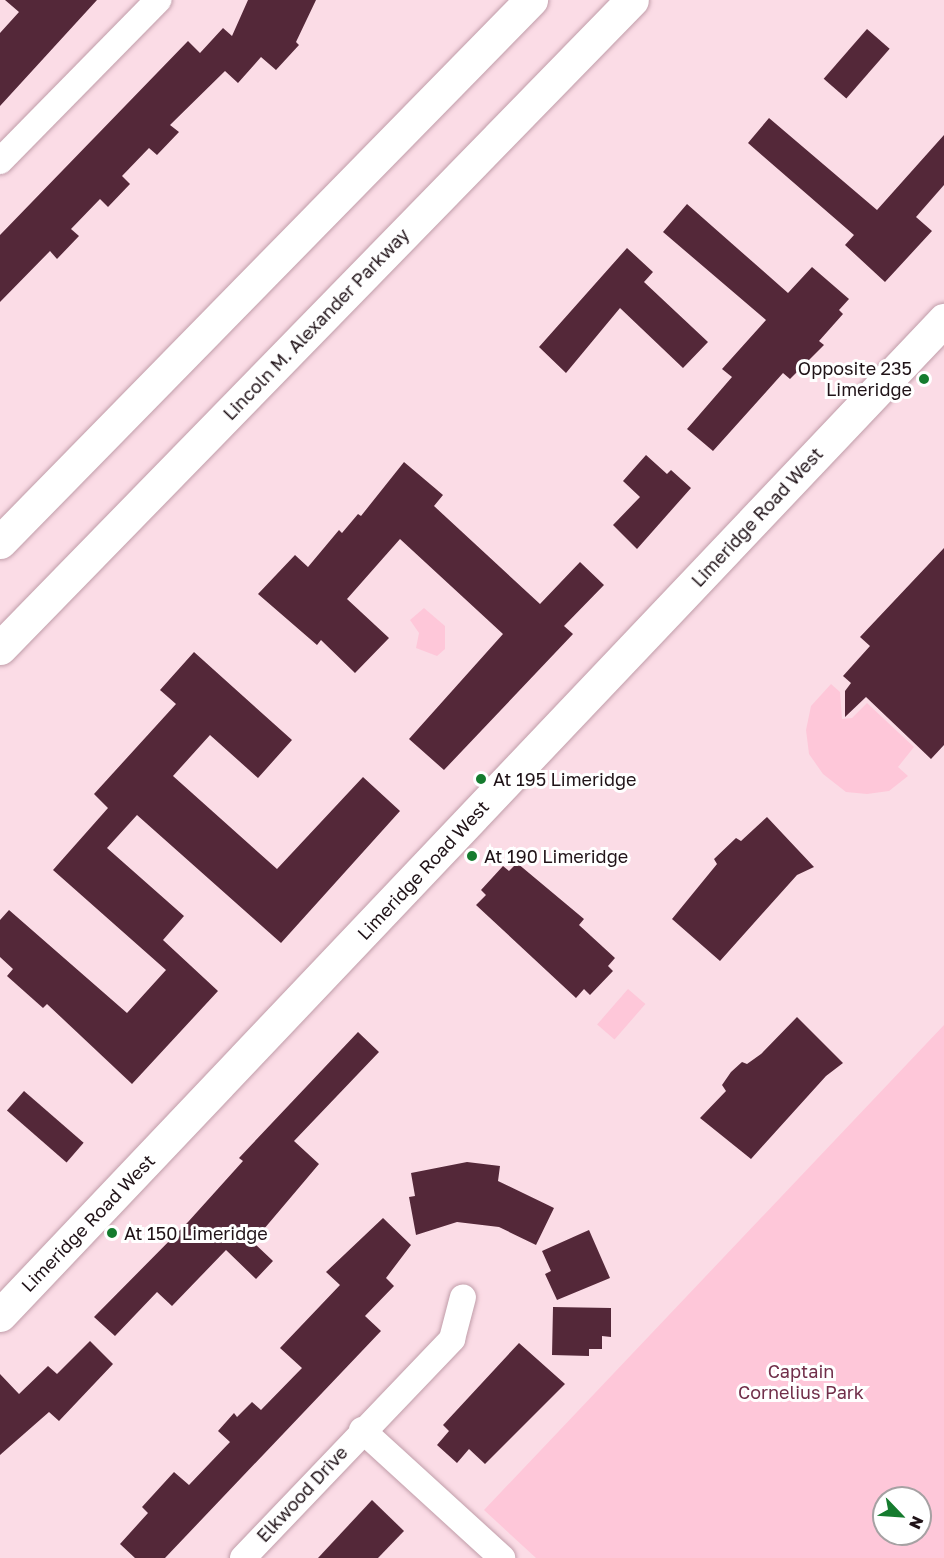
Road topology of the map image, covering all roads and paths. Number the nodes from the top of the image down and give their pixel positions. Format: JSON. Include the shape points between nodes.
{"nodes":[{"id":1,"x":158,"y":0,"type":"edge"},
{"id":2,"x":531,"y":0,"type":"edge"},
{"id":3,"x":632,"y":0,"type":"edge"},
{"id":4,"x":0,"y":160,"type":"edge"},
{"id":5,"x":944,"y":320,"type":"edge"},
{"id":6,"x":0,"y":542,"type":"edge"},
{"id":7,"x":0,"y":648,"type":"edge"},
{"id":8,"x":463,"y":1297,"type":"dead end"},
{"id":9,"x":0,"y":1315,"type":"edge"},
{"id":10,"x":362,"y":1430,"type":"junction"},
{"id":11,"x":243,"y":1558,"type":"edge"},
{"id":12,"x":502,"y":1558,"type":"edge"}],
"edges":[{"from":1,"to":4,"type":"street"},
{"from":2,"to":6,"type":"main road"},
{"from":3,"to":7,"type":"main road","name":"Lincoln M. Alexander Parkway"},
{"from":5,"to":9,"type":"main road","name":"Limeridge Road West"},
{"from":8,"to":10,"type":"street","name":"Elkwood Drive","via":[[452,1340]]},
{"from":10,"to":11,"type":"street","name":"Elkwood Drive"},
{"from":10,"to":12,"type":"street"}]}
